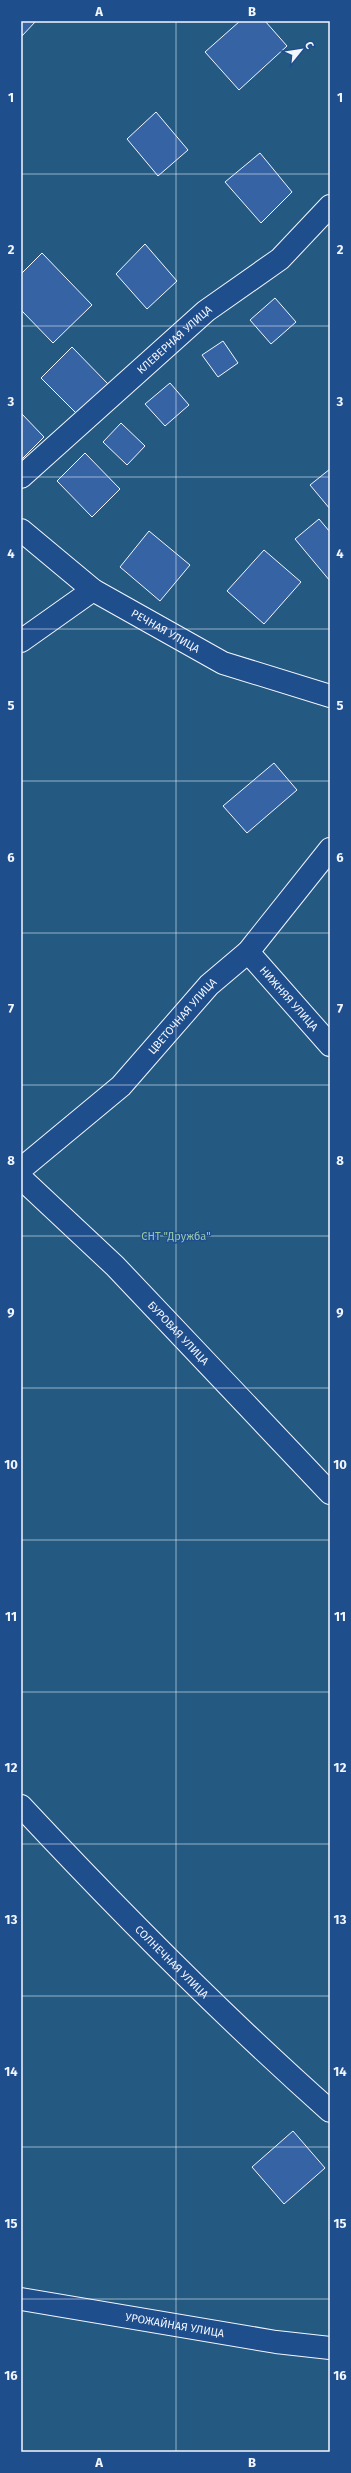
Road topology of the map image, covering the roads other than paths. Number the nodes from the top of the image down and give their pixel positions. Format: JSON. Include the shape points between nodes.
{"nodes":[{"id":1,"x":330,"y":206,"type":"edge"},
{"id":2,"x":21,"y":477,"type":"edge"},
{"id":3,"x":21,"y":530,"type":"edge"},
{"id":4,"x":93,"y":590,"type":"junction"},
{"id":5,"x":21,"y":641,"type":"edge"},
{"id":6,"x":330,"y":696,"type":"edge"},
{"id":7,"x":330,"y":849,"type":"edge"},
{"id":8,"x":248,"y":952,"type":"junction"},
{"id":9,"x":330,"y":1045,"type":"edge"},
{"id":10,"x":21,"y":1169,"type":"edge"},
{"id":11,"x":21,"y":1178,"type":"edge"},
{"id":12,"x":330,"y":1493,"type":"edge"},
{"id":13,"x":21,"y":1806,"type":"edge"},
{"id":14,"x":330,"y":2111,"type":"edge"},
{"id":15,"x":21,"y":2299,"type":"edge"},
{"id":16,"x":330,"y":2348,"type":"edge"}],
"edges":[{"from":1,"to":2,"type":"street","name":"КЛЕВЕРНАЯ УЛИЦА","via":[[280,260],[206,311]]},
{"from":3,"to":4,"type":"street","name":"РЕЧНАЯ УЛИЦА"},
{"from":4,"to":5,"type":"street"},
{"from":4,"to":6,"type":"street","name":"РЕЧНАЯ УЛИЦА","via":[[223,663]]},
{"from":7,"to":8,"type":"street","name":"ЦВЕТОЧНАЯ УЛИЦА"},
{"from":8,"to":9,"type":"street","name":"НИЖНЯЯ УЛИЦА"},
{"from":8,"to":10,"type":"street","name":"ЦВЕТОЧНАЯ УЛИЦА","via":[[209,985],[121,1086]]},
{"from":11,"to":12,"type":"street","name":"БУРОВАЯ УЛИЦА","via":[[120,1271]]},
{"from":13,"to":14,"type":"street","name":"СОЛНЕЧНАЯ УЛИЦА","via":[[85,1875],[252,2041]]},
{"from":15,"to":16,"type":"street","name":"УРОЖАЙНАЯ УЛИЦА","via":[[276,2342]]}]}
